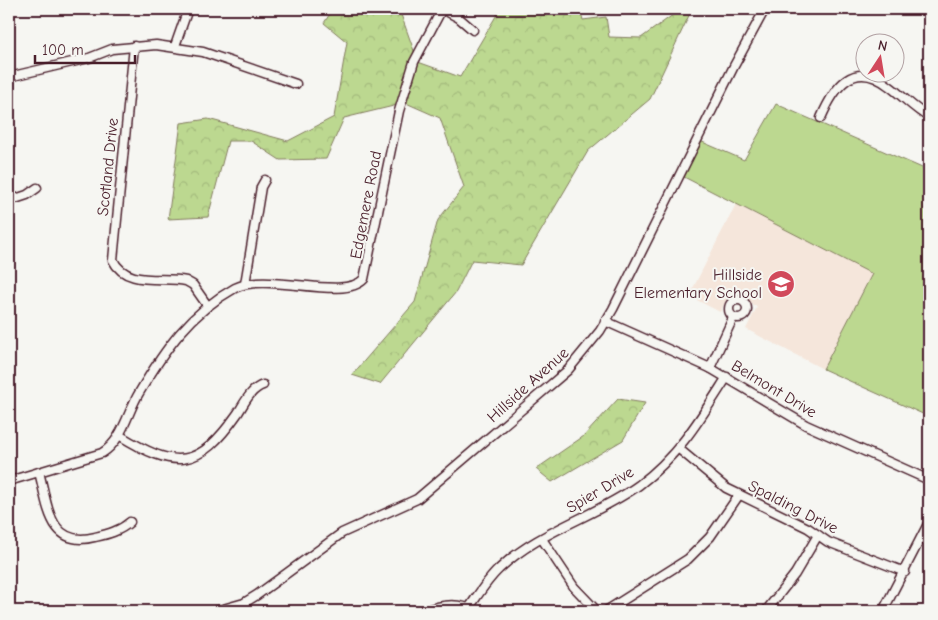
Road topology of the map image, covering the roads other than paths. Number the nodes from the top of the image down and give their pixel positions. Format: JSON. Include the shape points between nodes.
{"nodes":[{"id":1,"x":188,"y":9,"type":"edge"},
{"id":2,"x":442,"y":9,"type":"edge"},
{"id":3,"x":765,"y":9,"type":"edge"},
{"id":4,"x":473,"y":30,"type":"dead end"},
{"id":5,"x":134,"y":46,"type":"junction"},
{"id":6,"x":175,"y":46,"type":"junction"},
{"id":7,"x":9,"y":77,"type":"edge"},
{"id":8,"x":296,"y":84,"type":"dead end"},
{"id":9,"x":929,"y":117,"type":"edge"},
{"id":10,"x":821,"y":118,"type":"dead end"},
{"id":11,"x":265,"y":180,"type":"dead end"},
{"id":12,"x":37,"y":188,"type":"dead end"},
{"id":13,"x":9,"y":200,"type":"edge"},
{"id":14,"x":245,"y":284,"type":"junction"},
{"id":15,"x":207,"y":305,"type":"junction"},
{"id":16,"x":733,"y":318,"type":"dead end"},
{"id":17,"x":605,"y":321,"type":"junction"},
{"id":18,"x":710,"y":368,"type":"junction"},
{"id":19,"x":727,"y":377,"type":"junction"},
{"id":20,"x":263,"y":385,"type":"dead end"},
{"id":21,"x":119,"y":435,"type":"junction"},
{"id":22,"x":680,"y":449,"type":"junction"},
{"id":23,"x":39,"y":472,"type":"junction"},
{"id":24,"x":9,"y":480,"type":"edge"},
{"id":25,"x":929,"y":480,"type":"edge"},
{"id":26,"x":739,"y":495,"type":"junction"},
{"id":27,"x":130,"y":522,"type":"dead end"},
{"id":28,"x":929,"y":522,"type":"edge"},
{"id":29,"x":818,"y":535,"type":"junction"},
{"id":30,"x":542,"y":539,"type":"junction"},
{"id":31,"x":905,"y":572,"type":"junction"},
{"id":32,"x":472,"y":610,"type":"edge"},
{"id":33,"x":221,"y":611,"type":"edge"},
{"id":34,"x":424,"y":611,"type":"edge"},
{"id":35,"x":597,"y":611,"type":"edge"},
{"id":36,"x":606,"y":611,"type":"edge"},
{"id":37,"x":766,"y":611,"type":"edge"},
{"id":38,"x":883,"y":611,"type":"edge"}],
"edges":[{"from":1,"to":6,"type":"street"},
{"from":2,"to":4,"type":"street"},
{"from":2,"to":14,"type":"street","name":"Edgemere Road","via":[[414,62],[399,111],[364,279],[349,288]]},
{"from":3,"to":17,"type":"street","name":"Hillside Avenue"},
{"from":5,"to":6,"type":"street"},
{"from":5,"to":7,"type":"street"},
{"from":5,"to":15,"type":"street","name":"Scotland Drive","via":[[112,255],[119,270],[130,277],[186,280]]},
{"from":6,"to":8,"type":"street"},
{"from":9,"to":10,"type":"street","via":[[882,81],[860,76],[852,77],[835,89]]},
{"from":11,"to":14,"type":"street","via":[[261,187]]},
{"from":12,"to":13,"type":"street","via":[[28,195]]},
{"from":14,"to":15,"type":"street","name":"Edgemere Road"},
{"from":15,"to":21,"type":"street","name":"Edgemere Road","via":[[184,326],[171,344],[139,394]]},
{"from":16,"to":18,"type":"street"},
{"from":17,"to":18,"type":"street","name":"Belmont Drive"},
{"from":17,"to":33,"type":"street","name":"Hillside Avenue","via":[[568,370],[417,499],[342,533],[257,595]]},
{"from":18,"to":19,"type":"street","name":"Belmont Drive"},
{"from":19,"to":22,"type":"street","name":"Spier Drive"},
{"from":19,"to":25,"type":"street","name":"Belmont Drive","via":[[806,426]]},
{"from":20,"to":21,"type":"street","via":[[252,392],[216,442],[194,456],[175,459],[157,456]]},
{"from":21,"to":23,"type":"street","name":"Edgemere Road","via":[[102,453]]},
{"from":22,"to":26,"type":"street","name":"Spalding Drive"},
{"from":22,"to":30,"type":"street","name":"Spier Drive","via":[[638,485]]},
{"from":23,"to":24,"type":"street","name":"Edgemere Road"},
{"from":23,"to":27,"type":"street","via":[[52,522],[63,535],[86,539],[117,531]]},
{"from":26,"to":29,"type":"street","name":"Spalding Drive"},
{"from":26,"to":36,"type":"street","via":[[710,537],[688,559]]},
{"from":28,"to":31,"type":"street"},
{"from":29,"to":31,"type":"street","name":"Spalding Drive","via":[[828,542]]},
{"from":29,"to":37,"type":"street","via":[[795,574]]},
{"from":30,"to":32,"type":"street","name":"Spier Drive","via":[[498,570]]},
{"from":30,"to":35,"type":"street","via":[[574,587]]},
{"from":31,"to":38,"type":"street"},
{"from":32,"to":34,"type":"street","via":[[448,605]]}]}
